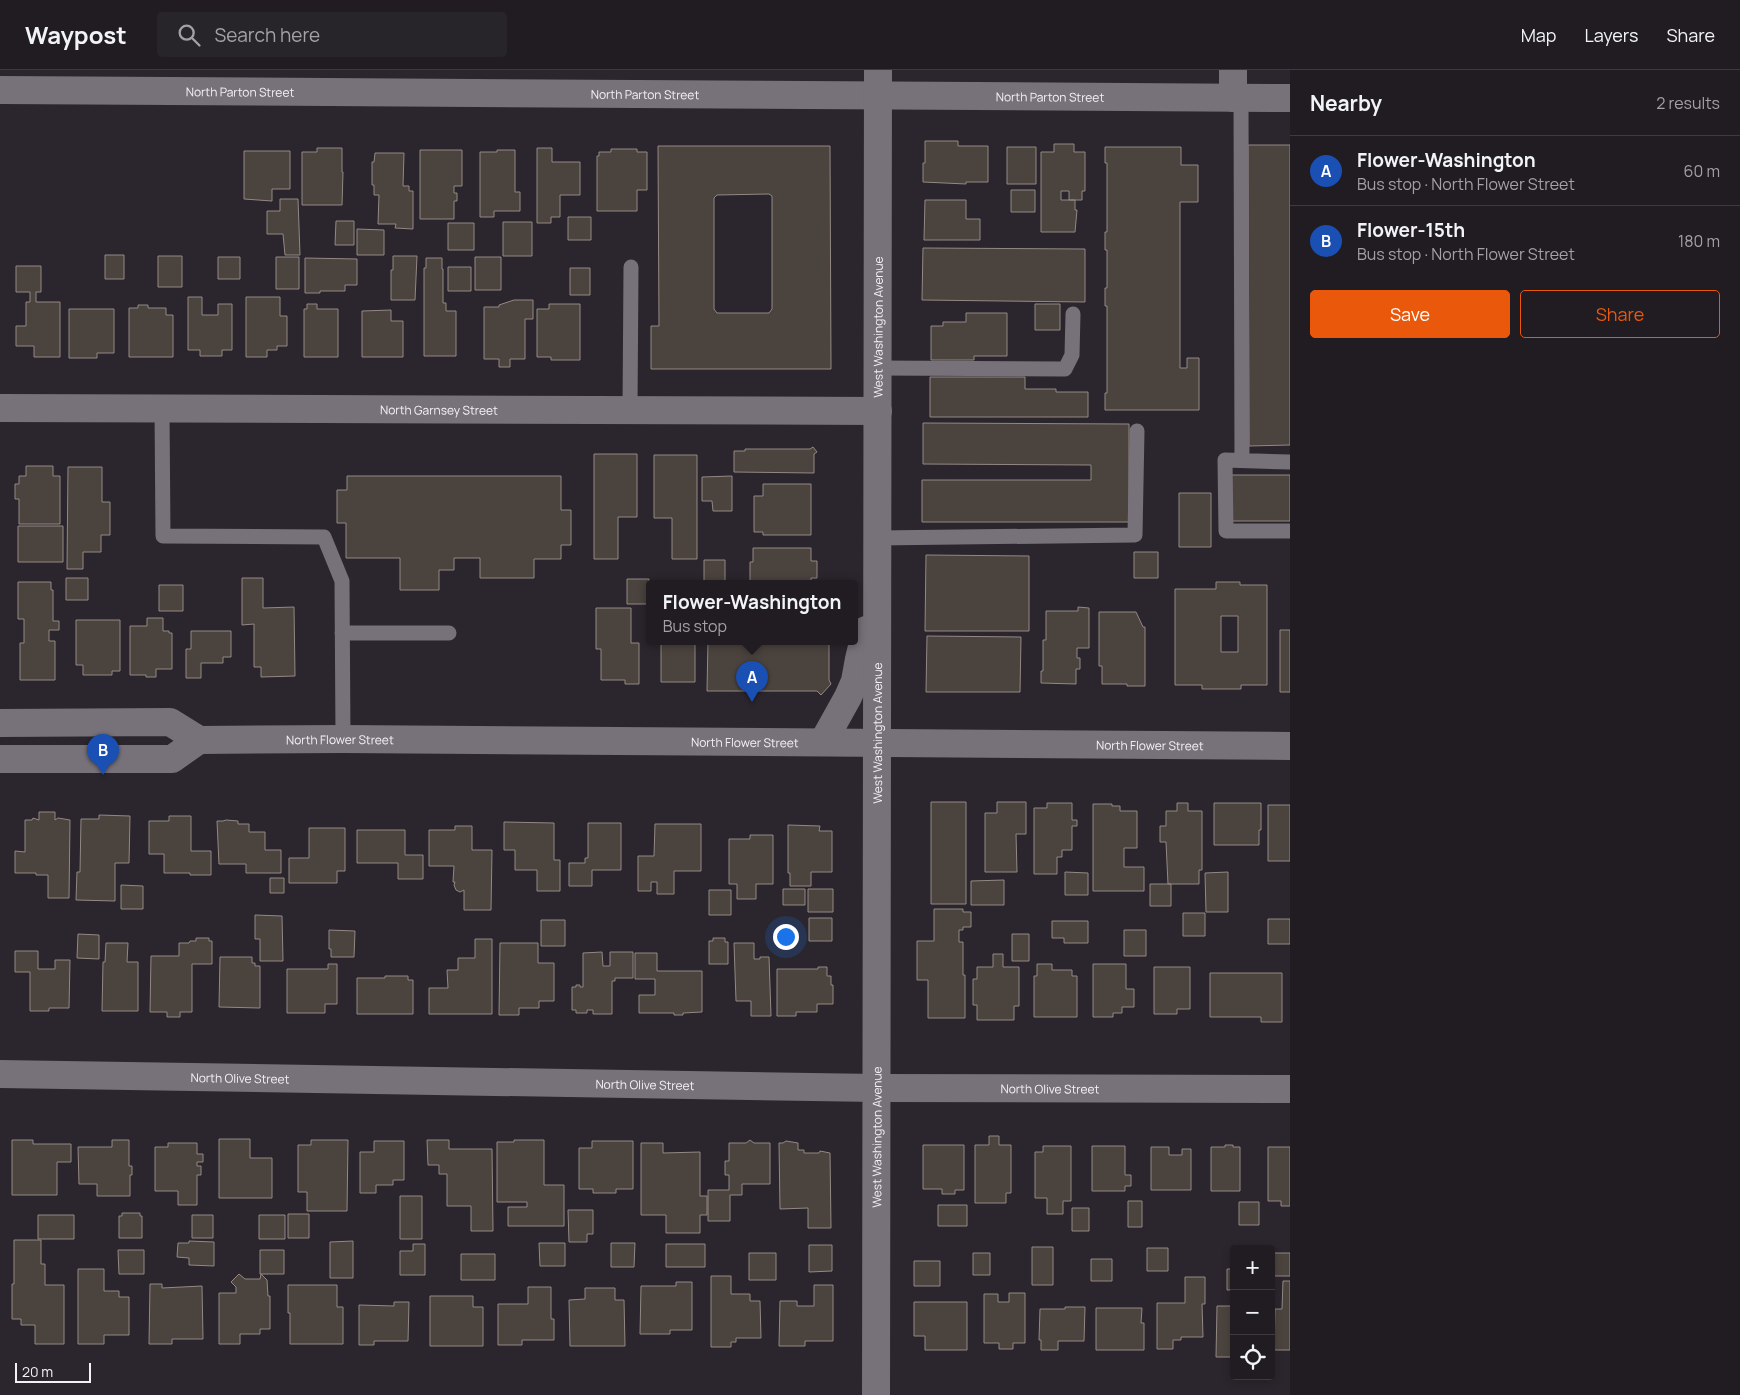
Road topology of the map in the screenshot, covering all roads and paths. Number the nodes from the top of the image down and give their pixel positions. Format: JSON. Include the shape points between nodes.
{"nodes":[{"id":1,"x":1233,"y":70,"type":"edge"},
{"id":2,"x":878,"y":83,"type":"edge"},
{"id":3,"x":0,"y":90,"type":"edge"},
{"id":4,"x":1237,"y":98,"type":"junction"},
{"id":5,"x":1290,"y":98,"type":"edge"},
{"id":6,"x":631,"y":267,"type":"dead end"},
{"id":7,"x":1073,"y":314,"type":"dead end"},
{"id":8,"x":877,"y":368,"type":"junction"},
{"id":9,"x":0,"y":408,"type":"edge"},
{"id":10,"x":162,"y":408,"type":"junction"},
{"id":11,"x":630,"y":410,"type":"junction"},
{"id":12,"x":878,"y":411,"type":"junction"},
{"id":13,"x":1137,"y":431,"type":"dead end"},
{"id":14,"x":1242,"y":460,"type":"junction"},
{"id":15,"x":1290,"y":462,"type":"edge"},
{"id":16,"x":1290,"y":531,"type":"edge"},
{"id":17,"x":877,"y":538,"type":"junction"},
{"id":18,"x":877,"y":588,"type":"junction"},
{"id":19,"x":449,"y":633,"type":"dead end"},
{"id":20,"x":342,"y":634,"type":"junction"},
{"id":21,"x":0,"y":723,"type":"edge"},
{"id":22,"x":343,"y":739,"type":"junction"},
{"id":23,"x":199,"y":740,"type":"junction"},
{"id":24,"x":823,"y":742,"type":"junction"},
{"id":25,"x":877,"y":742,"type":"junction"},
{"id":26,"x":1290,"y":746,"type":"edge"},
{"id":27,"x":0,"y":759,"type":"edge"},
{"id":28,"x":0,"y":1074,"type":"edge"},
{"id":29,"x":877,"y":1088,"type":"junction"},
{"id":30,"x":1290,"y":1089,"type":"edge"},
{"id":31,"x":876,"y":1395,"type":"edge"}],
"edges":[{"from":1,"to":4,"type":"street"},
{"from":2,"to":3,"type":"street","name":"North Parton Street"},
{"from":2,"to":4,"type":"street","name":"North Parton Street"},
{"from":2,"to":8,"type":"street","name":"West Washington Avenue"},
{"from":4,"to":5,"type":"street","name":"North Parton Street"},
{"from":4,"to":14,"type":"lane"},
{"from":6,"to":11,"type":"lane"},
{"from":7,"to":8,"type":"lane","via":[[1072,355],[1065,369]]},
{"from":8,"to":12,"type":"street","name":"West Washington Avenue"},
{"from":9,"to":10,"type":"street","name":"North Garnsey Street"},
{"from":10,"to":11,"type":"street","name":"North Garnsey Street"},
{"from":10,"to":20,"type":"lane","via":[[163,536],[324,537],[342,581]]},
{"from":11,"to":12,"type":"street","name":"North Garnsey Street"},
{"from":12,"to":17,"type":"street","name":"West Washington Avenue"},
{"from":13,"to":17,"type":"lane","via":[[1135,535]]},
{"from":14,"to":15,"type":"lane"},
{"from":14,"to":16,"type":"lane","via":[[1226,460],[1226,531]]},
{"from":17,"to":18,"type":"street","name":"West Washington Avenue"},
{"from":18,"to":24,"type":"street","via":[[855,681]]},
{"from":18,"to":25,"type":"street","name":"West Washington Avenue"},
{"from":19,"to":20,"type":"lane"},
{"from":20,"to":22,"type":"lane"},
{"from":21,"to":23,"type":"street","via":[[170,722]]},
{"from":22,"to":23,"type":"street","name":"North Flower Street"},
{"from":22,"to":24,"type":"street","name":"North Flower Street"},
{"from":23,"to":27,"type":"street","via":[[172,758]]},
{"from":24,"to":25,"type":"street","name":"North Flower Street"},
{"from":25,"to":26,"type":"street","name":"North Flower Street"},
{"from":25,"to":29,"type":"street","name":"West Washington Avenue"},
{"from":28,"to":29,"type":"street","name":"North Olive Street"},
{"from":29,"to":30,"type":"street","name":"North Olive Street"},
{"from":29,"to":31,"type":"street","name":"West Washington Avenue"}]}
